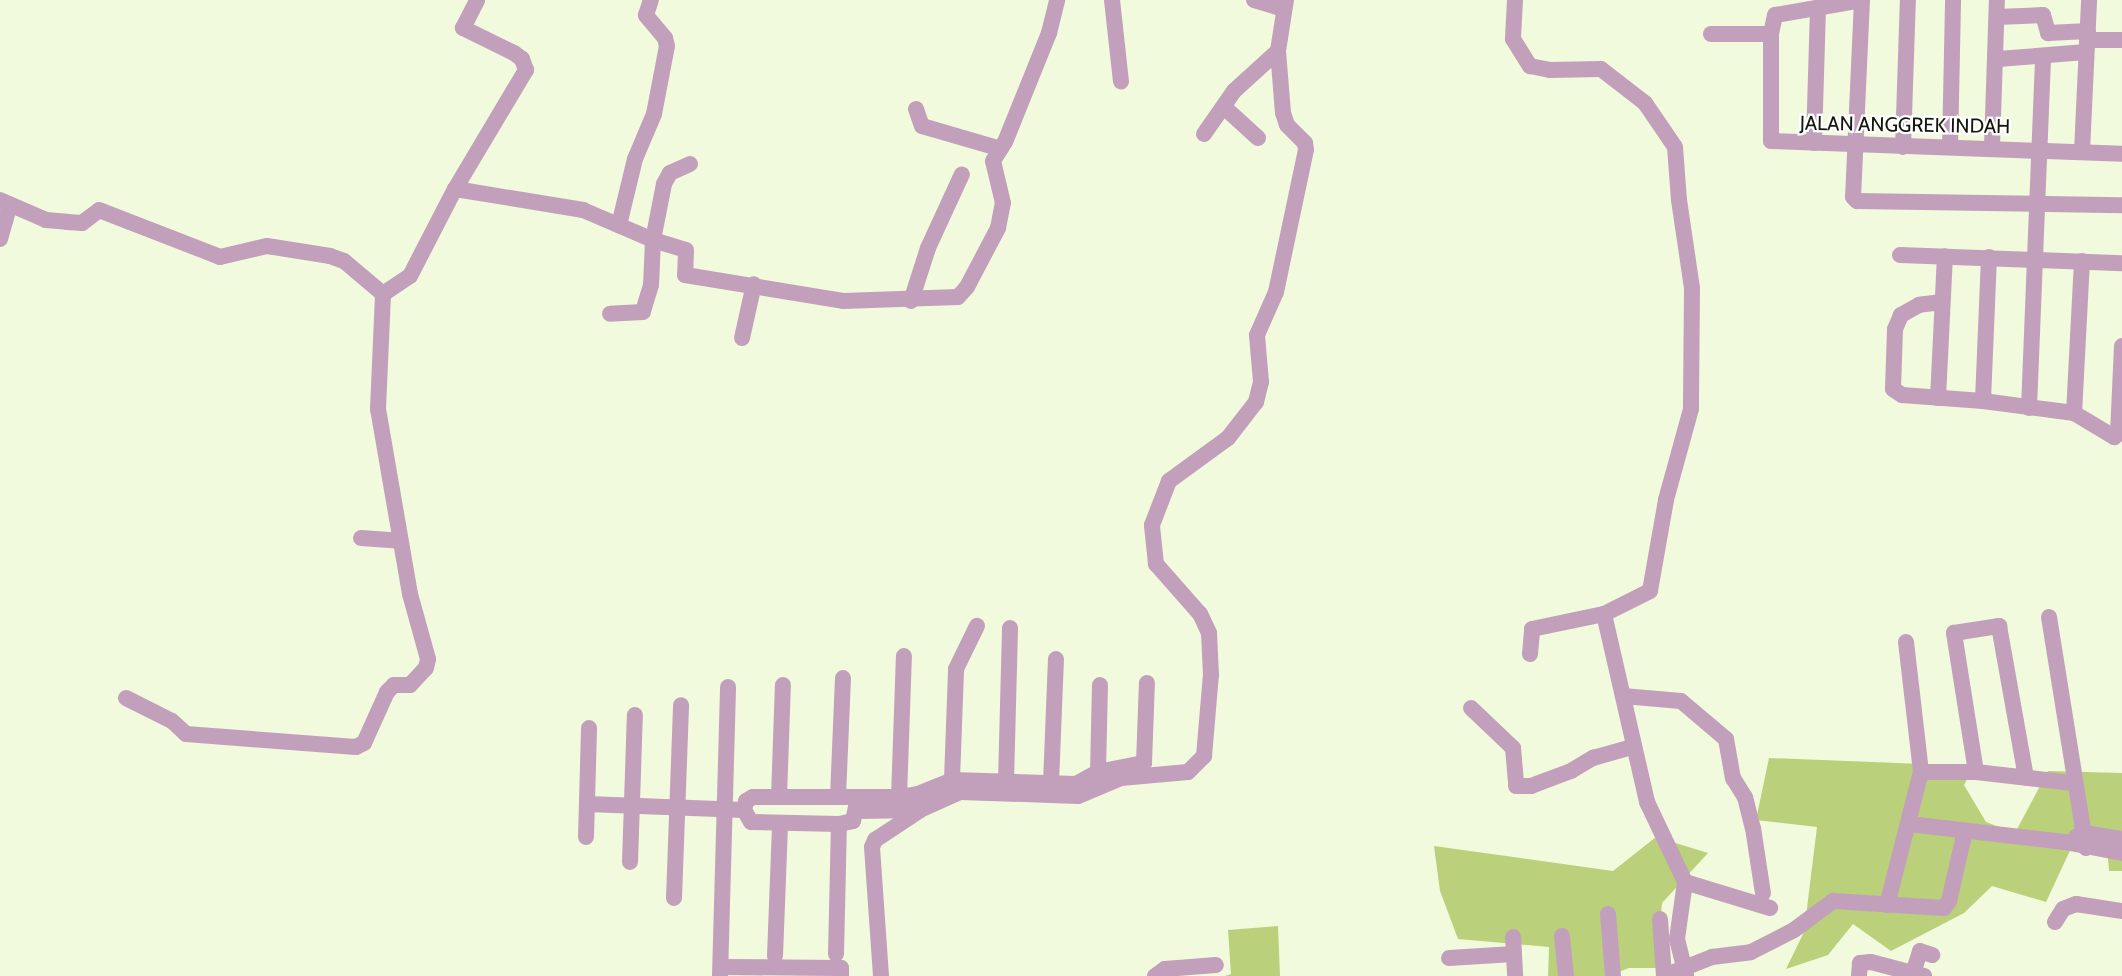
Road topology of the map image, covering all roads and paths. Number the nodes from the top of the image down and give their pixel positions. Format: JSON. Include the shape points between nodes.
{"nodes":[{"id":1,"x":477,"y":0,"type":"edge"},
{"id":2,"x":651,"y":0,"type":"edge"},
{"id":3,"x":1057,"y":0,"type":"edge"},
{"id":4,"x":1112,"y":0,"type":"edge"},
{"id":5,"x":1254,"y":0,"type":"edge"},
{"id":6,"x":1515,"y":0,"type":"edge"},
{"id":7,"x":1862,"y":0,"type":"edge"},
{"id":8,"x":1908,"y":0,"type":"edge"},
{"id":9,"x":1953,"y":0,"type":"edge"},
{"id":10,"x":1997,"y":0,"type":"edge"},
{"id":11,"x":2089,"y":0,"type":"edge"},
{"id":12,"x":1285,"y":5,"type":"edge"},
{"id":13,"x":2043,"y":7,"type":"edge"},
{"id":14,"x":1818,"y":10,"type":"junction"},
{"id":15,"x":1997,"y":17,"type":"junction"},
{"id":16,"x":1712,"y":34,"type":"dead end"},
{"id":17,"x":1771,"y":34,"type":"junction"},
{"id":18,"x":2122,"y":40,"type":"edge"},
{"id":19,"x":2087,"y":41,"type":"junction"},
{"id":20,"x":1278,"y":51,"type":"junction"},
{"id":21,"x":2043,"y":58,"type":"junction"},
{"id":22,"x":1998,"y":59,"type":"junction"},
{"id":23,"x":1121,"y":82,"type":"dead end"},
{"id":24,"x":1224,"y":107,"type":"junction"},
{"id":25,"x":916,"y":109,"type":"dead end"},
{"id":26,"x":1204,"y":134,"type":"dead end"},
{"id":27,"x":1258,"y":138,"type":"dead end"},
{"id":28,"x":1814,"y":143,"type":"junction"},
{"id":29,"x":1858,"y":144,"type":"junction"},
{"id":30,"x":1903,"y":147,"type":"junction"},
{"id":31,"x":1950,"y":147,"type":"junction"},
{"id":32,"x":1992,"y":147,"type":"junction"},
{"id":33,"x":1001,"y":149,"type":"junction"},
{"id":34,"x":2037,"y":149,"type":"junction"},
{"id":35,"x":2082,"y":151,"type":"junction"},
{"id":36,"x":2122,"y":154,"type":"edge"},
{"id":37,"x":690,"y":164,"type":"dead end"},
{"id":38,"x":962,"y":174,"type":"dead end"},
{"id":39,"x":455,"y":189,"type":"junction"},
{"id":40,"x":5,"y":203,"type":"edge"},
{"id":41,"x":2037,"y":203,"type":"junction"},
{"id":42,"x":2122,"y":205,"type":"edge"},
{"id":43,"x":619,"y":225,"type":"junction"},
{"id":44,"x":0,"y":239,"type":"edge"},
{"id":45,"x":653,"y":240,"type":"junction"},
{"id":46,"x":1900,"y":255,"type":"dead end"},
{"id":47,"x":1946,"y":256,"type":"junction"},
{"id":48,"x":1989,"y":257,"type":"junction"},
{"id":49,"x":2035,"y":261,"type":"junction"},
{"id":50,"x":2082,"y":261,"type":"junction"},
{"id":51,"x":2122,"y":263,"type":"edge"},
{"id":52,"x":754,"y":284,"type":"junction"},
{"id":53,"x":383,"y":294,"type":"junction"},
{"id":54,"x":910,"y":301,"type":"junction"},
{"id":55,"x":1942,"y":302,"type":"junction"},
{"id":56,"x":610,"y":314,"type":"dead end"},
{"id":57,"x":742,"y":338,"type":"dead end"},
{"id":58,"x":2122,"y":346,"type":"edge"},
{"id":59,"x":2121,"y":370,"type":"edge"},
{"id":60,"x":1938,"y":398,"type":"junction"},
{"id":61,"x":1983,"y":401,"type":"junction"},
{"id":62,"x":2029,"y":408,"type":"junction"},
{"id":63,"x":2076,"y":414,"type":"junction"},
{"id":64,"x":361,"y":538,"type":"dead end"},
{"id":65,"x":400,"y":541,"type":"junction"},
{"id":66,"x":1604,"y":614,"type":"junction"},
{"id":67,"x":2049,"y":617,"type":"dead end"},
{"id":68,"x":977,"y":626,"type":"dead end"},
{"id":69,"x":1010,"y":628,"type":"dead end"},
{"id":70,"x":1906,"y":642,"type":"dead end"},
{"id":71,"x":1530,"y":654,"type":"dead end"},
{"id":72,"x":904,"y":656,"type":"dead end"},
{"id":73,"x":1056,"y":659,"type":"dead end"},
{"id":74,"x":843,"y":678,"type":"dead end"},
{"id":75,"x":1147,"y":683,"type":"dead end"},
{"id":76,"x":783,"y":685,"type":"dead end"},
{"id":77,"x":1100,"y":685,"type":"dead end"},
{"id":78,"x":728,"y":687,"type":"dead end"},
{"id":79,"x":1623,"y":696,"type":"junction"},
{"id":80,"x":126,"y":698,"type":"dead end"},
{"id":81,"x":681,"y":705,"type":"dead end"},
{"id":82,"x":1471,"y":708,"type":"dead end"},
{"id":83,"x":635,"y":716,"type":"dead end"},
{"id":84,"x":590,"y":728,"type":"dead end"},
{"id":85,"x":1632,"y":747,"type":"junction"},
{"id":86,"x":1098,"y":772,"type":"junction"},
{"id":87,"x":1921,"y":772,"type":"junction"},
{"id":88,"x":1976,"y":772,"type":"junction"},
{"id":89,"x":2026,"y":778,"type":"junction"},
{"id":90,"x":952,"y":780,"type":"junction"},
{"id":91,"x":1006,"y":782,"type":"junction"},
{"id":92,"x":1051,"y":783,"type":"junction"},
{"id":93,"x":2073,"y":783,"type":"junction"},
{"id":94,"x":779,"y":797,"type":"junction"},
{"id":95,"x":838,"y":797,"type":"junction"},
{"id":96,"x":899,"y":797,"type":"junction"},
{"id":97,"x":587,"y":804,"type":"junction"},
{"id":98,"x":857,"y":804,"type":"junction"},
{"id":99,"x":632,"y":807,"type":"junction"},
{"id":100,"x":677,"y":808,"type":"junction"},
{"id":101,"x":725,"y":810,"type":"junction"},
{"id":102,"x":744,"y":810,"type":"junction"},
{"id":103,"x":920,"y":810,"type":"junction"},
{"id":104,"x":780,"y":823,"type":"junction"},
{"id":105,"x":839,"y":824,"type":"junction"},
{"id":106,"x":1909,"y":824,"type":"junction"},
{"id":107,"x":1965,"y":831,"type":"junction"},
{"id":108,"x":586,"y":837,"type":"dead end"},
{"id":109,"x":2122,"y":839,"type":"edge"},
{"id":110,"x":2085,"y":841,"type":"junction"},
{"id":111,"x":2122,"y":853,"type":"edge"},
{"id":112,"x":630,"y":862,"type":"dead end"},
{"id":113,"x":1685,"y":882,"type":"junction"},
{"id":114,"x":674,"y":898,"type":"dead end"},
{"id":115,"x":1887,"y":905,"type":"junction"},
{"id":116,"x":2122,"y":911,"type":"edge"},
{"id":117,"x":1608,"y":914,"type":"dead end"},
{"id":118,"x":1660,"y":919,"type":"dead end"},
{"id":119,"x":2055,"y":922,"type":"dead end"},
{"id":120,"x":1562,"y":936,"type":"dead end"},
{"id":121,"x":1514,"y":937,"type":"dead end"},
{"id":122,"x":836,"y":954,"type":"dead end"},
{"id":123,"x":1514,"y":954,"type":"junction"},
{"id":124,"x":1932,"y":955,"type":"dead end"},
{"id":125,"x":1449,"y":958,"type":"dead end"},
{"id":126,"x":1216,"y":965,"type":"dead end"},
{"id":127,"x":780,"y":967,"type":"edge"},
{"id":128,"x":721,"y":972,"type":"edge"},
{"id":129,"x":1685,"y":972,"type":"edge"},
{"id":130,"x":1911,"y":974,"type":"edge"},
{"id":131,"x":841,"y":976,"type":"edge"},
{"id":132,"x":881,"y":976,"type":"edge"},
{"id":133,"x":1155,"y":976,"type":"edge"},
{"id":134,"x":1515,"y":976,"type":"edge"},
{"id":135,"x":1566,"y":976,"type":"edge"},
{"id":136,"x":1613,"y":976,"type":"edge"},
{"id":137,"x":1859,"y":976,"type":"edge"}],
"edges":[{"from":1,"to":39,"type":"street","via":[[464,23],[465,30],[514,53],[522,59],[526,70]]},
{"from":2,"to":43,"type":"street","via":[[646,15],[666,39],[667,46],[654,114],[634,159]]},
{"from":3,"to":33,"type":"street","via":[[1049,33]]},
{"from":4,"to":23,"type":"street"},
{"from":5,"to":12,"type":"street"},
{"from":6,"to":66,"type":"street","via":[[1513,39],[1530,66],[1550,70],[1601,69],[1645,103],[1676,147],[1678,200],[1692,288],[1690,416],[1666,500],[1650,591]]},
{"from":7,"to":14,"type":"street"},
{"from":7,"to":29,"type":"street"},
{"from":8,"to":30,"type":"street"},
{"from":9,"to":31,"type":"street"},
{"from":10,"to":15,"type":"street"},
{"from":11,"to":19,"type":"street"},
{"from":12,"to":20,"type":"street"},
{"from":13,"to":15,"type":"street"},
{"from":13,"to":19,"type":"street","via":[[2048,33]]},
{"from":14,"to":17,"type":"street","via":[[1778,13]]},
{"from":14,"to":28,"type":"street"},
{"from":15,"to":22,"type":"street"},
{"from":16,"to":17,"type":"street"},
{"from":17,"to":28,"type":"street","name":"JALAN ANGGREK INDAH","via":[[1771,141]]},
{"from":18,"to":19,"type":"street"},
{"from":19,"to":21,"type":"street","via":[[2045,54]]},
{"from":19,"to":35,"type":"street"},
{"from":20,"to":24,"type":"street","via":[[1234,91]]},
{"from":20,"to":103,"type":"street","via":[[1283,113],[1306,150],[1276,292],[1257,334],[1261,382],[1256,402],[1228,438],[1169,482],[1152,525],[1156,564],[1200,614],[1209,633],[1211,675],[1204,756],[1188,772],[1121,778],[1078,796],[960,792]]},
{"from":21,"to":22,"type":"street"},
{"from":21,"to":34,"type":"street"},
{"from":22,"to":32,"type":"street"},
{"from":24,"to":26,"type":"street"},
{"from":24,"to":27,"type":"street"},
{"from":25,"to":33,"type":"street","via":[[922,126]]},
{"from":28,"to":29,"type":"street","name":"JALAN ANGGREK INDAH"},
{"from":29,"to":30,"type":"street","name":"JALAN ANGGREK INDAH"},
{"from":29,"to":41,"type":"street","via":[[1853,191],[1857,201]]},
{"from":30,"to":31,"type":"street","name":"JALAN ANGGREK INDAH"},
{"from":31,"to":32,"type":"street","name":"JALAN ANGGREK INDAH"},
{"from":32,"to":34,"type":"street","name":"JALAN ANGGREK INDAH"},
{"from":33,"to":54,"type":"street","via":[[992,166],[1002,192],[1002,214],[967,287],[958,297]]},
{"from":34,"to":35,"type":"street","name":"JALAN ANGGREK INDAH"},
{"from":34,"to":41,"type":"street"},
{"from":35,"to":36,"type":"street","name":"JALAN ANGGREK INDAH"},
{"from":37,"to":45,"type":"street","via":[[670,173],[664,184]]},
{"from":38,"to":54,"type":"street","via":[[928,248]]},
{"from":39,"to":43,"type":"street","via":[[584,210]]},
{"from":39,"to":53,"type":"street","via":[[410,276]]},
{"from":40,"to":44,"type":"street"},
{"from":40,"to":53,"type":"street","via":[[46,220],[67,222],[82,223],[99,210],[220,257],[267,246],[330,256],[344,261]]},
{"from":41,"to":42,"type":"street"},
{"from":41,"to":49,"type":"street"},
{"from":43,"to":45,"type":"street"},
{"from":45,"to":52,"type":"street","via":[[686,250],[684,271],[690,277]]},
{"from":45,"to":56,"type":"street","via":[[651,285],[643,312]]},
{"from":46,"to":47,"type":"street"},
{"from":47,"to":48,"type":"street"},
{"from":47,"to":55,"type":"street"},
{"from":48,"to":49,"type":"street"},
{"from":48,"to":61,"type":"street"},
{"from":49,"to":50,"type":"street"},
{"from":49,"to":62,"type":"street"},
{"from":50,"to":51,"type":"street"},
{"from":50,"to":63,"type":"street"},
{"from":52,"to":54,"type":"street","via":[[843,301]]},
{"from":52,"to":57,"type":"street"},
{"from":53,"to":65,"type":"street","via":[[378,409]]},
{"from":55,"to":60,"type":"street"},
{"from":55,"to":60,"type":"street","via":[[1919,305],[1901,315],[1896,329],[1893,389],[1902,395]]},
{"from":58,"to":59,"type":"street"},
{"from":59,"to":63,"type":"street","via":[[2117,437]]},
{"from":60,"to":61,"type":"street"},
{"from":61,"to":62,"type":"street"},
{"from":62,"to":63,"type":"street"},
{"from":64,"to":65,"type":"street"},
{"from":65,"to":80,"type":"street","via":[[428,659],[421,677],[410,685],[394,685],[387,692],[364,743],[356,747],[186,734],[172,721]]},
{"from":66,"to":71,"type":"street","via":[[1532,629]]},
{"from":66,"to":79,"type":"street"},
{"from":67,"to":93,"type":"street"},
{"from":68,"to":90,"type":"street","via":[[957,669]]},
{"from":69,"to":91,"type":"street"},
{"from":70,"to":87,"type":"street"},
{"from":72,"to":96,"type":"street"},
{"from":73,"to":92,"type":"street"},
{"from":74,"to":95,"type":"street"},
{"from":75,"to":86,"type":"street","via":[[1144,763]]},
{"from":76,"to":94,"type":"street"},
{"from":77,"to":86,"type":"street"},
{"from":78,"to":101,"type":"street"},
{"from":79,"to":85,"type":"street"},
{"from":79,"to":113,"type":"street","via":[[1681,701],[1726,739],[1733,778],[1745,797],[1753,828],[1767,901]]},
{"from":81,"to":100,"type":"street"},
{"from":82,"to":85,"type":"street","via":[[1513,748],[1516,786],[1531,786],[1593,758]]},
{"from":83,"to":99,"type":"street"},
{"from":84,"to":97,"type":"street"},
{"from":85,"to":113,"type":"street","via":[[1647,802]]},
{"from":86,"to":92,"type":"street","via":[[1076,784]]},
{"from":87,"to":88,"type":"street"},
{"from":87,"to":106,"type":"street"},
{"from":88,"to":89,"type":"street"},
{"from":88,"to":89,"type":"street","via":[[1954,633],[1999,626]]},
{"from":89,"to":93,"type":"street"},
{"from":90,"to":91,"type":"street"},
{"from":90,"to":96,"type":"street"},
{"from":91,"to":92,"type":"street"},
{"from":93,"to":110,"type":"street"},
{"from":94,"to":95,"type":"street"},
{"from":94,"to":102,"type":"street","via":[[753,797]]},
{"from":95,"to":98,"type":"street"},
{"from":96,"to":98,"type":"street"},
{"from":97,"to":99,"type":"street"},
{"from":97,"to":108,"type":"street"},
{"from":98,"to":103,"type":"street"},
{"from":98,"to":105,"type":"street","via":[[853,821]]},
{"from":99,"to":100,"type":"street"},
{"from":99,"to":112,"type":"street"},
{"from":100,"to":101,"type":"street"},
{"from":100,"to":114,"type":"street"},
{"from":101,"to":102,"type":"street"},
{"from":101,"to":128,"type":"street"},
{"from":102,"to":104,"type":"street","via":[[744,817],[751,822]]},
{"from":103,"to":132,"type":"street","via":[[875,840],[872,847]]},
{"from":104,"to":105,"type":"street"},
{"from":104,"to":127,"type":"street"},
{"from":105,"to":122,"type":"street"},
{"from":106,"to":107,"type":"street"},
{"from":106,"to":115,"type":"street"},
{"from":107,"to":110,"type":"street"},
{"from":107,"to":115,"type":"street","via":[[1944,908]]},
{"from":109,"to":110,"type":"street"},
{"from":110,"to":111,"type":"street"},
{"from":113,"to":129,"type":"street","via":[[1677,939]]},
{"from":115,"to":129,"type":"street","via":[[1833,901],[1794,930],[1751,951],[1712,957]]},
{"from":116,"to":119,"type":"street","via":[[2076,903],[2063,909]]},
{"from":117,"to":136,"type":"street"},
{"from":118,"to":129,"type":"street","via":[[1664,976]]},
{"from":120,"to":135,"type":"street"},
{"from":121,"to":123,"type":"street"},
{"from":123,"to":125,"type":"street"},
{"from":123,"to":134,"type":"street"},
{"from":124,"to":130,"type":"street","via":[[1920,951]]},
{"from":126,"to":133,"type":"street","via":[[1165,969]]},
{"from":127,"to":128,"type":"street"},
{"from":127,"to":131,"type":"street","via":[[841,968]]},
{"from":130,"to":137,"type":"street","via":[[1870,962],[1860,963]]}]}
